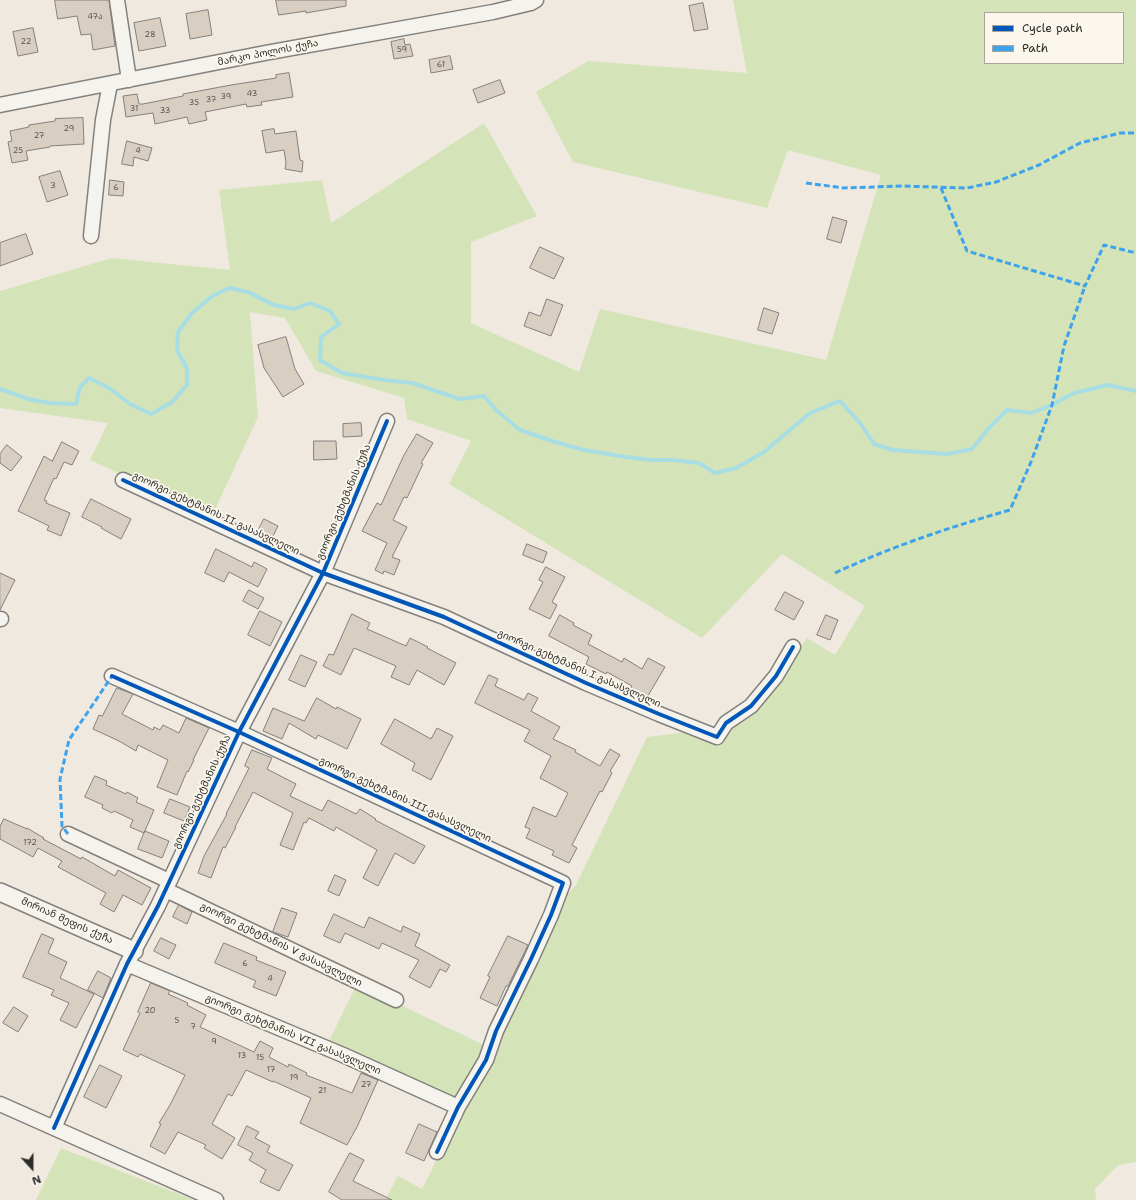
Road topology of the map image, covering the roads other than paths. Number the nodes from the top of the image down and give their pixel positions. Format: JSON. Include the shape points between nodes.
{"nodes":[{"id":1,"x":117,"y":0,"type":"edge"},
{"id":2,"x":536,"y":0,"type":"edge"},
{"id":3,"x":514,"y":3,"type":"edge"},
{"id":4,"x":129,"y":80,"type":"junction"},
{"id":5,"x":110,"y":84,"type":"junction"},
{"id":6,"x":0,"y":105,"type":"edge"},
{"id":7,"x":91,"y":236,"type":"dead end"},
{"id":8,"x":387,"y":421,"type":"dead end"},
{"id":9,"x":123,"y":480,"type":"dead end"},
{"id":10,"x":323,"y":573,"type":"junction"},
{"id":11,"x":793,"y":647,"type":"dead end"},
{"id":12,"x":112,"y":676,"type":"dead end"},
{"id":13,"x":240,"y":732,"type":"junction"},
{"id":14,"x":68,"y":834,"type":"dead end"},
{"id":15,"x":168,"y":885,"type":"junction"},
{"id":16,"x":0,"y":892,"type":"edge"},
{"id":17,"x":130,"y":957,"type":"junction"},
{"id":18,"x":396,"y":1000,"type":"dead end"},
{"id":19,"x":0,"y":1104,"type":"edge"},
{"id":20,"x":458,"y":1107,"type":"junction"},
{"id":21,"x":54,"y":1128,"type":"junction"},
{"id":22,"x":437,"y":1152,"type":"dead end"},
{"id":23,"x":216,"y":1200,"type":"edge"}],
"edges":[{"from":1,"to":4,"type":"street"},
{"from":2,"to":3,"type":"street","name":"მარკო პოლოს ქუჩა","via":[[531,3]]},
{"from":3,"to":4,"type":"street","name":"მარკო პოლოს ქუჩა","via":[[493,12]]},
{"from":4,"to":5,"type":"street","name":"მარკო პოლოს ქუჩა"},
{"from":5,"to":6,"type":"street","name":"მარკო პოლოს ქუჩა"},
{"from":5,"to":7,"type":"street","via":[[103,120]]},
{"from":8,"to":10,"type":"street","name":"გიორგი გეხტმანის ქუჩა"},
{"from":9,"to":10,"type":"street","name":"გიორგი გეხტმანის II გასასვლელი"},
{"from":10,"to":11,"type":"street","name":"გიორგი გეხტმანის I გასასვლელი","via":[[444,617],[586,683],[717,737],[726,723],[752,706],[776,676]]},
{"from":10,"to":13,"type":"street","name":"გიორგი გეხტმანის ქუჩა"},
{"from":12,"to":13,"type":"street","name":"გიორგი გეხტმანის III გასასვლელი"},
{"from":13,"to":15,"type":"street","name":"გიორგი გეხტმანის ქუჩა"},
{"from":13,"to":20,"type":"street","name":"გიორგი გეხტმანის III გასასვლელი","via":[[563,883],[551,915],[496,1031],[486,1060]]},
{"from":14,"to":15,"type":"street","name":"გიორგი გეხტმანის V გასასვლელი"},
{"from":15,"to":17,"type":"street","name":"გიორგი გეხტმანის ქუჩა"},
{"from":15,"to":18,"type":"street","name":"გიორგი გეხტმანის V გასასვლელი"},
{"from":16,"to":17,"type":"street","name":"მირიან მეფის ქუჩა"},
{"from":17,"to":20,"type":"street","name":"გიორგი გეხტმანის VII გასასვლელი"},
{"from":17,"to":21,"type":"street","name":"გიორგი გეხტმანის ქუჩა"},
{"from":19,"to":21,"type":"street"},
{"from":20,"to":22,"type":"street"},
{"from":21,"to":23,"type":"street"}]}
